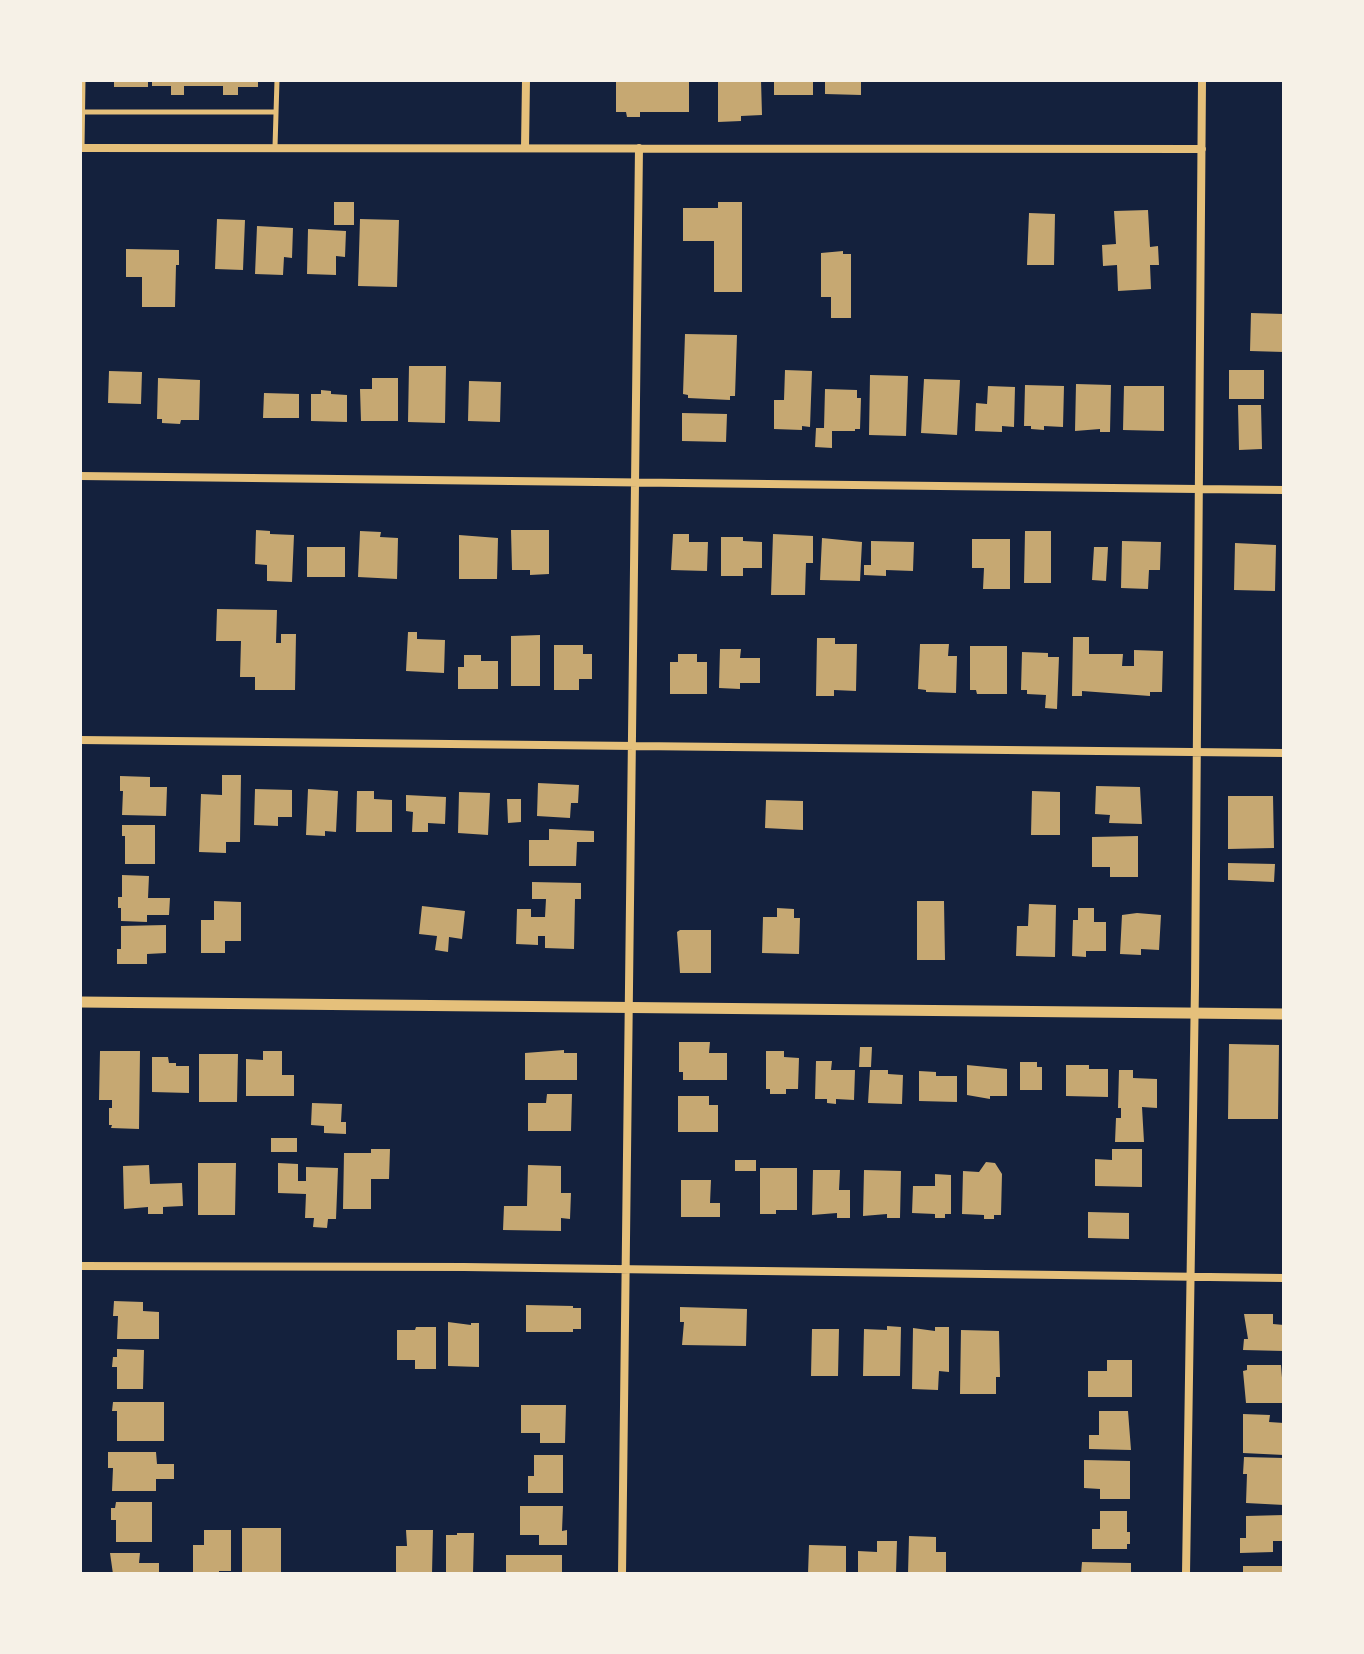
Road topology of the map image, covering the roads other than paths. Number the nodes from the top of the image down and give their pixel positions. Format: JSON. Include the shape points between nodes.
{"nodes":[{"id":1,"x":83,"y":80,"type":"edge"},
{"id":2,"x":277,"y":80,"type":"edge"},
{"id":3,"x":526,"y":80,"type":"edge"},
{"id":4,"x":1202,"y":80,"type":"edge"},
{"id":5,"x":83,"y":112,"type":"junction"},
{"id":6,"x":276,"y":112,"type":"junction"},
{"id":7,"x":275,"y":147,"type":"junction"},
{"id":8,"x":81,"y":148,"type":"edge"},
{"id":9,"x":525,"y":148,"type":"junction"},
{"id":10,"x":639,"y":148,"type":"junction"},
{"id":11,"x":1202,"y":149,"type":"junction"},
{"id":12,"x":80,"y":476,"type":"edge"},
{"id":13,"x":633,"y":484,"type":"junction"},
{"id":14,"x":1200,"y":489,"type":"junction"},
{"id":15,"x":1284,"y":490,"type":"edge"},
{"id":16,"x":80,"y":740,"type":"edge"},
{"id":17,"x":630,"y":746,"type":"junction"},
{"id":18,"x":1197,"y":752,"type":"junction"},
{"id":19,"x":1284,"y":753,"type":"edge"},
{"id":20,"x":80,"y":1002,"type":"edge"},
{"id":21,"x":628,"y":1007,"type":"junction"},
{"id":22,"x":1194,"y":1014,"type":"junction"},
{"id":23,"x":1284,"y":1014,"type":"edge"},
{"id":24,"x":80,"y":1266,"type":"edge"},
{"id":25,"x":626,"y":1269,"type":"junction"},
{"id":26,"x":1190,"y":1277,"type":"junction"},
{"id":27,"x":1284,"y":1278,"type":"edge"},
{"id":28,"x":622,"y":1574,"type":"edge"},
{"id":29,"x":1186,"y":1574,"type":"edge"}],
"edges":[{"from":1,"to":5,"type":"lane"},
{"from":2,"to":6,"type":"lane"},
{"from":3,"to":9,"type":"street"},
{"from":4,"to":11,"type":"street"},
{"from":5,"to":6,"type":"lane"},
{"from":5,"to":8,"type":"lane"},
{"from":6,"to":7,"type":"lane"},
{"from":7,"to":8,"type":"street"},
{"from":7,"to":9,"type":"street"},
{"from":9,"to":10,"type":"street"},
{"from":10,"to":11,"type":"street"},
{"from":10,"to":13,"type":"street"},
{"from":11,"to":14,"type":"street"},
{"from":12,"to":13,"type":"street"},
{"from":13,"to":14,"type":"street"},
{"from":13,"to":17,"type":"street"},
{"from":14,"to":15,"type":"street"},
{"from":14,"to":18,"type":"street"},
{"from":16,"to":17,"type":"street"},
{"from":17,"to":18,"type":"street"},
{"from":17,"to":21,"type":"street"},
{"from":18,"to":19,"type":"street"},
{"from":18,"to":22,"type":"street"},
{"from":20,"to":21,"type":"street"},
{"from":21,"to":22,"type":"street"},
{"from":21,"to":25,"type":"street"},
{"from":22,"to":23,"type":"street"},
{"from":22,"to":26,"type":"street"},
{"from":24,"to":25,"type":"street"},
{"from":25,"to":26,"type":"street"},
{"from":25,"to":28,"type":"street"},
{"from":26,"to":27,"type":"street"},
{"from":26,"to":29,"type":"street"}]}
